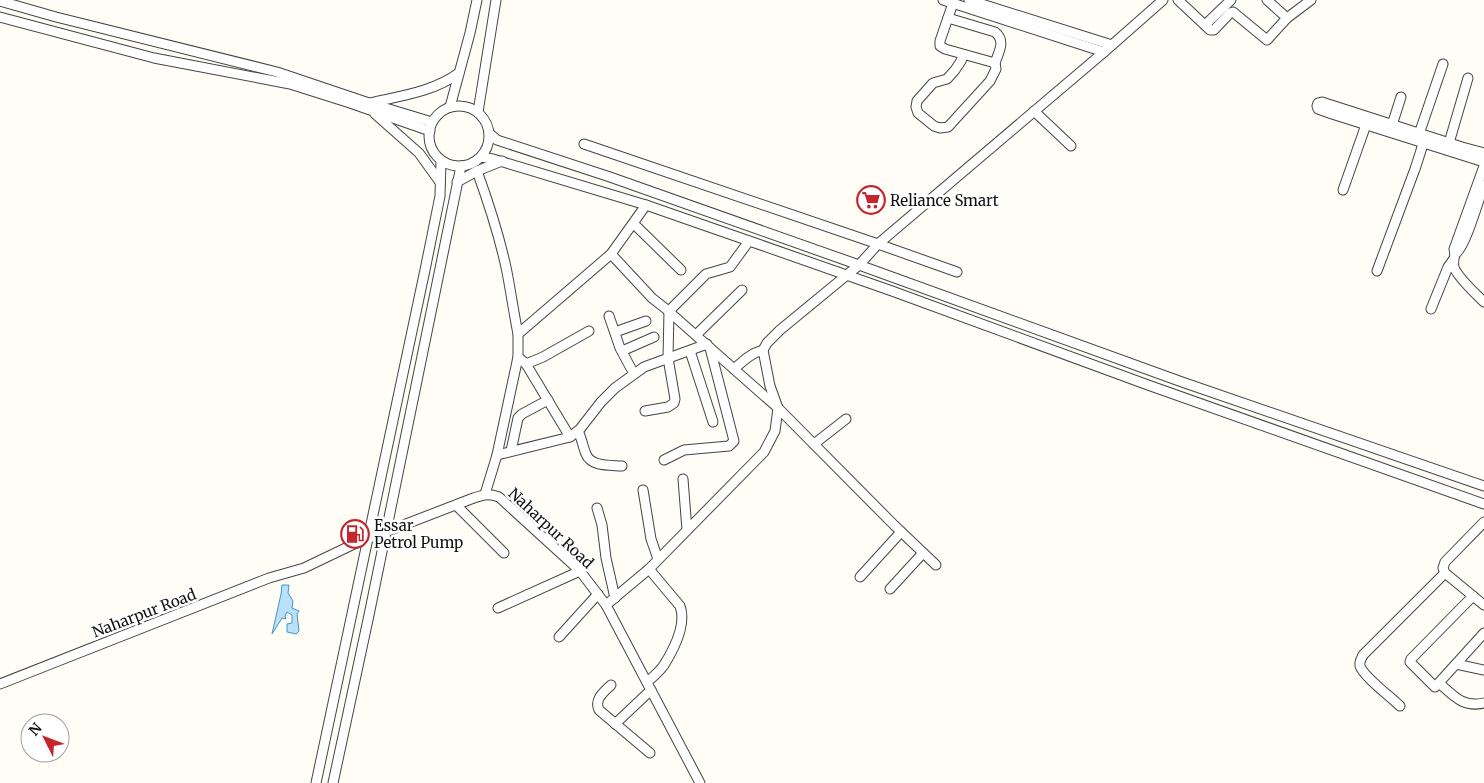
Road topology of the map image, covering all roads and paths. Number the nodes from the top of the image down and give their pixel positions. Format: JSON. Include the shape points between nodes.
{"nodes":[{"id":1,"x":477,"y":0,"type":"edge"},
{"id":2,"x":496,"y":0,"type":"edge"},
{"id":3,"x":943,"y":0,"type":"edge"},
{"id":4,"x":1163,"y":0,"type":"edge"},
{"id":5,"x":1178,"y":0,"type":"edge"},
{"id":6,"x":1231,"y":0,"type":"edge"},
{"id":7,"x":1267,"y":0,"type":"edge"},
{"id":8,"x":1311,"y":0,"type":"edge"},
{"id":9,"x":13,"y":3,"type":"edge"},
{"id":10,"x":953,"y":3,"type":"junction"},
{"id":11,"x":968,"y":3,"type":"edge"},
{"id":12,"x":2,"y":17,"type":"edge"},
{"id":13,"x":948,"y":18,"type":"junction"},
{"id":14,"x":1287,"y":18,"type":"junction"},
{"id":15,"x":16,"y":21,"type":"junction"},
{"id":16,"x":1205,"y":25,"type":"junction"},
{"id":17,"x":1112,"y":45,"type":"junction"},
{"id":18,"x":1104,"y":52,"type":"junction"},
{"id":19,"x":963,"y":55,"type":"junction"},
{"id":20,"x":995,"y":63,"type":"junction"},
{"id":21,"x":1443,"y":64,"type":"dead end"},
{"id":22,"x":459,"y":73,"type":"junction"},
{"id":23,"x":1468,"y":78,"type":"dead end"},
{"id":24,"x":1402,"y":97,"type":"dead end"},
{"id":25,"x":370,"y":107,"type":"junction"},
{"id":26,"x":450,"y":107,"type":"junction"},
{"id":27,"x":1034,"y":111,"type":"junction"},
{"id":28,"x":478,"y":112,"type":"junction"},
{"id":29,"x":1367,"y":121,"type":"junction"},
{"id":30,"x":1392,"y":125,"type":"junction"},
{"id":31,"x":431,"y":127,"type":"junction"},
{"id":32,"x":490,"y":134,"type":"junction"},
{"id":33,"x":1421,"y":138,"type":"junction"},
{"id":34,"x":1449,"y":143,"type":"junction"},
{"id":35,"x":584,"y":144,"type":"dead end"},
{"id":36,"x":1071,"y":146,"type":"dead end"},
{"id":37,"x":1484,"y":153,"type":"edge"},
{"id":38,"x":481,"y":157,"type":"junction"},
{"id":39,"x":442,"y":161,"type":"junction"},
{"id":40,"x":502,"y":161,"type":"junction"},
{"id":41,"x":1484,"y":162,"type":"edge"},
{"id":42,"x":461,"y":166,"type":"junction"},
{"id":43,"x":1484,"y":166,"type":"edge"},
{"id":44,"x":477,"y":171,"type":"junction"},
{"id":45,"x":440,"y":182,"type":"junction"},
{"id":46,"x":458,"y":182,"type":"junction"},
{"id":47,"x":1484,"y":185,"type":"edge"},
{"id":48,"x":1343,"y":190,"type":"dead end"},
{"id":49,"x":646,"y":205,"type":"junction"},
{"id":50,"x":634,"y":224,"type":"junction"},
{"id":51,"x":749,"y":241,"type":"junction"},
{"id":52,"x":878,"y":244,"type":"junction"},
{"id":53,"x":611,"y":254,"type":"junction"},
{"id":54,"x":1454,"y":257,"type":"junction"},
{"id":55,"x":859,"y":265,"type":"junction"},
{"id":56,"x":681,"y":270,"type":"dead end"},
{"id":57,"x":1377,"y":271,"type":"dead end"},
{"id":58,"x":957,"y":272,"type":"dead end"},
{"id":59,"x":846,"y":276,"type":"junction"},
{"id":60,"x":742,"y":290,"type":"dead end"},
{"id":61,"x":1484,"y":302,"type":"edge"},
{"id":62,"x":1431,"y":309,"type":"dead end"},
{"id":63,"x":669,"y":311,"type":"junction"},
{"id":64,"x":609,"y":316,"type":"dead end"},
{"id":65,"x":646,"y":321,"type":"dead end"},
{"id":66,"x":589,"y":331,"type":"dead end"},
{"id":67,"x":614,"y":332,"type":"junction"},
{"id":68,"x":518,"y":334,"type":"junction"},
{"id":69,"x":696,"y":335,"type":"junction"},
{"id":70,"x":654,"y":337,"type":"dead end"},
{"id":71,"x":708,"y":346,"type":"junction"},
{"id":72,"x":763,"y":350,"type":"junction"},
{"id":73,"x":622,"y":351,"type":"junction"},
{"id":74,"x":690,"y":351,"type":"junction"},
{"id":75,"x":518,"y":357,"type":"junction"},
{"id":76,"x":668,"y":358,"type":"junction"},
{"id":77,"x":526,"y":364,"type":"junction"},
{"id":78,"x":734,"y":369,"type":"junction"},
{"id":79,"x":634,"y":374,"type":"junction"},
{"id":80,"x":548,"y":400,"type":"junction"},
{"id":81,"x":778,"y":408,"type":"junction"},
{"id":82,"x":645,"y":411,"type":"dead end"},
{"id":83,"x":846,"y":419,"type":"dead end"},
{"id":84,"x":713,"y":422,"type":"dead end"},
{"id":85,"x":578,"y":431,"type":"junction"},
{"id":86,"x":570,"y":437,"type":"junction"},
{"id":87,"x":814,"y":444,"type":"junction"},
{"id":88,"x":511,"y":452,"type":"junction"},
{"id":89,"x":497,"y":454,"type":"junction"},
{"id":90,"x":664,"y":460,"type":"dead end"},
{"id":91,"x":622,"y":466,"type":"dead end"},
{"id":92,"x":683,"y":479,"type":"dead end"},
{"id":93,"x":1481,"y":484,"type":"edge"},
{"id":94,"x":643,"y":490,"type":"dead end"},
{"id":95,"x":485,"y":494,"type":"junction"},
{"id":96,"x":1472,"y":500,"type":"junction"},
{"id":97,"x":1484,"y":504,"type":"edge"},
{"id":98,"x":456,"y":505,"type":"junction"},
{"id":99,"x":597,"y":508,"type":"dead end"},
{"id":100,"x":1484,"y":522,"type":"edge"},
{"id":101,"x":687,"y":530,"type":"junction"},
{"id":102,"x":386,"y":532,"type":"junction"},
{"id":103,"x":901,"y":532,"type":"junction"},
{"id":104,"x":367,"y":540,"type":"junction"},
{"id":105,"x":504,"y":553,"type":"dead end"},
{"id":106,"x":923,"y":553,"type":"junction"},
{"id":107,"x":658,"y":559,"type":"junction"},
{"id":108,"x":936,"y":565,"type":"dead end"},
{"id":109,"x":649,"y":569,"type":"junction"},
{"id":110,"x":580,"y":571,"type":"junction"},
{"id":111,"x":1445,"y":573,"type":"junction"},
{"id":112,"x":860,"y":577,"type":"dead end"},
{"id":113,"x":890,"y":589,"type":"dead end"},
{"id":114,"x":598,"y":594,"type":"junction"},
{"id":115,"x":1473,"y":596,"type":"junction"},
{"id":116,"x":615,"y":598,"type":"junction"},
{"id":117,"x":606,"y":605,"type":"junction"},
{"id":118,"x":1484,"y":606,"type":"edge"},
{"id":119,"x":498,"y":608,"type":"dead end"},
{"id":120,"x":1484,"y":633,"type":"edge"},
{"id":121,"x":559,"y":637,"type":"dead end"},
{"id":122,"x":1456,"y":664,"type":"junction"},
{"id":123,"x":1484,"y":670,"type":"edge"},
{"id":124,"x":1439,"y":683,"type":"junction"},
{"id":125,"x":0,"y":684,"type":"edge"},
{"id":126,"x":611,"y":685,"type":"dead end"},
{"id":127,"x":649,"y":686,"type":"junction"},
{"id":128,"x":1484,"y":703,"type":"edge"},
{"id":129,"x":1400,"y":706,"type":"dead end"},
{"id":130,"x":615,"y":724,"type":"junction"},
{"id":131,"x":650,"y":753,"type":"dead end"},
{"id":132,"x":316,"y":783,"type":"edge"},
{"id":133,"x":333,"y":783,"type":"edge"},
{"id":134,"x":700,"y":783,"type":"edge"}],
"edges":[{"from":1,"to":22,"type":"street"},
{"from":2,"to":28,"type":"street"},
{"from":3,"to":10,"type":"street"},
{"from":4,"to":17,"type":"street"},
{"from":5,"to":16,"type":"street"},
{"from":6,"to":16,"type":"street"},
{"from":7,"to":14,"type":"street"},
{"from":8,"to":14,"type":"street"},
{"from":9,"to":15,"type":"street"},
{"from":9,"to":25,"type":"street","via":[[56,18],[278,72]]},
{"from":10,"to":11,"type":"street"},
{"from":10,"to":13,"type":"street"},
{"from":11,"to":17,"type":"street"},
{"from":11,"to":18,"type":"street"},
{"from":12,"to":15,"type":"street"},
{"from":13,"to":19,"type":"street","via":[[940,46]]},
{"from":13,"to":20,"type":"street","via":[[1001,36]]},
{"from":14,"to":16,"type":"street","via":[[1267,40],[1233,12],[1214,30]]},
{"from":15,"to":25,"type":"street","via":[[154,58],[290,84]]},
{"from":17,"to":18,"type":"street"},
{"from":18,"to":27,"type":"street"},
{"from":19,"to":20,"type":"street"},
{"from":19,"to":20,"type":"street","via":[[947,78],[933,83],[917,102],[918,113],[934,126],[948,127],[990,80],[996,69]]},
{"from":21,"to":33,"type":"street"},
{"from":22,"to":25,"type":"street","via":[[433,88]]},
{"from":22,"to":26,"type":"street"},
{"from":23,"to":34,"type":"street"},
{"from":24,"to":30,"type":"street"},
{"from":25,"to":31,"type":"street"},
{"from":25,"to":45,"type":"street","via":[[419,153]]},
{"from":26,"to":28,"type":"street","via":[[464,106]]},
{"from":26,"to":31,"type":"street","via":[[440,113]]},
{"from":27,"to":36,"type":"street"},
{"from":27,"to":52,"type":"street"},
{"from":28,"to":32,"type":"street"},
{"from":29,"to":30,"type":"street"},
{"from":29,"to":33,"type":"street"},
{"from":29,"to":48,"type":"street"},
{"from":30,"to":33,"type":"street"},
{"from":31,"to":39,"type":"street","via":[[432,150]]},
{"from":32,"to":38,"type":"street"},
{"from":32,"to":55,"type":"street","via":[[497,140]]},
{"from":33,"to":34,"type":"street"},
{"from":33,"to":41,"type":"street"},
{"from":33,"to":57,"type":"street","via":[[1415,169]]},
{"from":34,"to":37,"type":"street"},
{"from":35,"to":52,"type":"street"},
{"from":38,"to":40,"type":"street"},
{"from":38,"to":42,"type":"street"},
{"from":39,"to":42,"type":"street"},
{"from":39,"to":45,"type":"street"},
{"from":40,"to":44,"type":"street"},
{"from":40,"to":49,"type":"street"},
{"from":42,"to":46,"type":"street"},
{"from":43,"to":54,"type":"street","via":[[1454,249]]},
{"from":44,"to":46,"type":"street"},
{"from":44,"to":68,"type":"street","via":[[502,251]]},
{"from":45,"to":104,"type":"street","via":[[425,270]]},
{"from":46,"to":102,"type":"street"},
{"from":47,"to":54,"type":"street","via":[[1465,239]]},
{"from":49,"to":50,"type":"street"},
{"from":49,"to":51,"type":"street"},
{"from":50,"to":53,"type":"street"},
{"from":50,"to":56,"type":"street"},
{"from":51,"to":59,"type":"street"},
{"from":51,"to":63,"type":"street","via":[[730,267],[706,274]]},
{"from":52,"to":55,"type":"street"},
{"from":52,"to":58,"type":"street"},
{"from":53,"to":63,"type":"street","via":[[652,298]]},
{"from":53,"to":68,"type":"street"},
{"from":54,"to":61,"type":"street","via":[[1457,272]]},
{"from":54,"to":62,"type":"street"},
{"from":55,"to":59,"type":"street"},
{"from":55,"to":93,"type":"street","via":[[1182,382]]},
{"from":59,"to":72,"type":"street","via":[[780,330]]},
{"from":59,"to":96,"type":"street"},
{"from":60,"to":69,"type":"street"},
{"from":63,"to":69,"type":"street"},
{"from":63,"to":76,"type":"street"},
{"from":64,"to":67,"type":"street"},
{"from":65,"to":67,"type":"street"},
{"from":66,"to":77,"type":"street"},
{"from":67,"to":73,"type":"street"},
{"from":68,"to":75,"type":"street"},
{"from":69,"to":71,"type":"street"},
{"from":70,"to":73,"type":"street"},
{"from":71,"to":74,"type":"street"},
{"from":71,"to":78,"type":"street"},
{"from":71,"to":90,"type":"street","via":[[734,441],[730,446],[684,450]]},
{"from":72,"to":78,"type":"street","via":[[756,351]]},
{"from":72,"to":81,"type":"street"},
{"from":73,"to":79,"type":"street"},
{"from":74,"to":76,"type":"street"},
{"from":74,"to":84,"type":"street"},
{"from":75,"to":77,"type":"street"},
{"from":75,"to":89,"type":"street"},
{"from":76,"to":79,"type":"street"},
{"from":76,"to":82,"type":"street","via":[[674,403]]},
{"from":77,"to":80,"type":"street"},
{"from":78,"to":81,"type":"street"},
{"from":79,"to":85,"type":"street","via":[[601,402]]},
{"from":80,"to":86,"type":"street"},
{"from":80,"to":88,"type":"street","via":[[518,418]]},
{"from":81,"to":87,"type":"street"},
{"from":81,"to":101,"type":"street","via":[[775,431],[764,452]]},
{"from":83,"to":87,"type":"street"},
{"from":85,"to":86,"type":"street"},
{"from":85,"to":91,"type":"street","via":[[592,462]]},
{"from":86,"to":88,"type":"street"},
{"from":87,"to":103,"type":"street"},
{"from":88,"to":89,"type":"street"},
{"from":89,"to":95,"type":"street"},
{"from":92,"to":101,"type":"street"},
{"from":93,"to":96,"type":"street"},
{"from":94,"to":107,"type":"street"},
{"from":95,"to":98,"type":"street","name":"Naharpur Road"},
{"from":95,"to":110,"type":"street","name":"Naharpur Road","via":[[498,497]]},
{"from":96,"to":97,"type":"street"},
{"from":98,"to":102,"type":"street","name":"Naharpur Road"},
{"from":98,"to":105,"type":"street"},
{"from":99,"to":116,"type":"street"},
{"from":100,"to":111,"type":"street","via":[[1445,562]]},
{"from":101,"to":107,"type":"street"},
{"from":102,"to":104,"type":"street","name":"Naharpur Road"},
{"from":102,"to":133,"type":"street"},
{"from":103,"to":106,"type":"street"},
{"from":103,"to":112,"type":"street"},
{"from":104,"to":125,"type":"street","name":"Naharpur Road","via":[[304,568],[269,578]]},
{"from":104,"to":132,"type":"street"},
{"from":106,"to":108,"type":"street"},
{"from":106,"to":113,"type":"street"},
{"from":107,"to":109,"type":"street"},
{"from":109,"to":116,"type":"street"},
{"from":109,"to":127,"type":"street","via":[[683,614],[680,634]]},
{"from":110,"to":114,"type":"street","name":"Naharpur Road"},
{"from":110,"to":119,"type":"street"},
{"from":111,"to":115,"type":"street"},
{"from":111,"to":129,"type":"street","via":[[1360,661],[1365,674]]},
{"from":114,"to":117,"type":"street","name":"Naharpur Road"},
{"from":114,"to":121,"type":"street"},
{"from":115,"to":118,"type":"street"},
{"from":115,"to":124,"type":"street","via":[[1411,659],[1411,664],[1433,686]]},
{"from":116,"to":117,"type":"street"},
{"from":117,"to":127,"type":"street","name":"Naharpur Road"},
{"from":120,"to":122,"type":"street"},
{"from":122,"to":123,"type":"street"},
{"from":122,"to":124,"type":"street"},
{"from":124,"to":128,"type":"street","via":[[1468,705]]},
{"from":126,"to":130,"type":"street","via":[[597,705]]},
{"from":127,"to":130,"type":"street"},
{"from":127,"to":134,"type":"street","name":"Naharpur Road"},
{"from":130,"to":131,"type":"street"}]}
